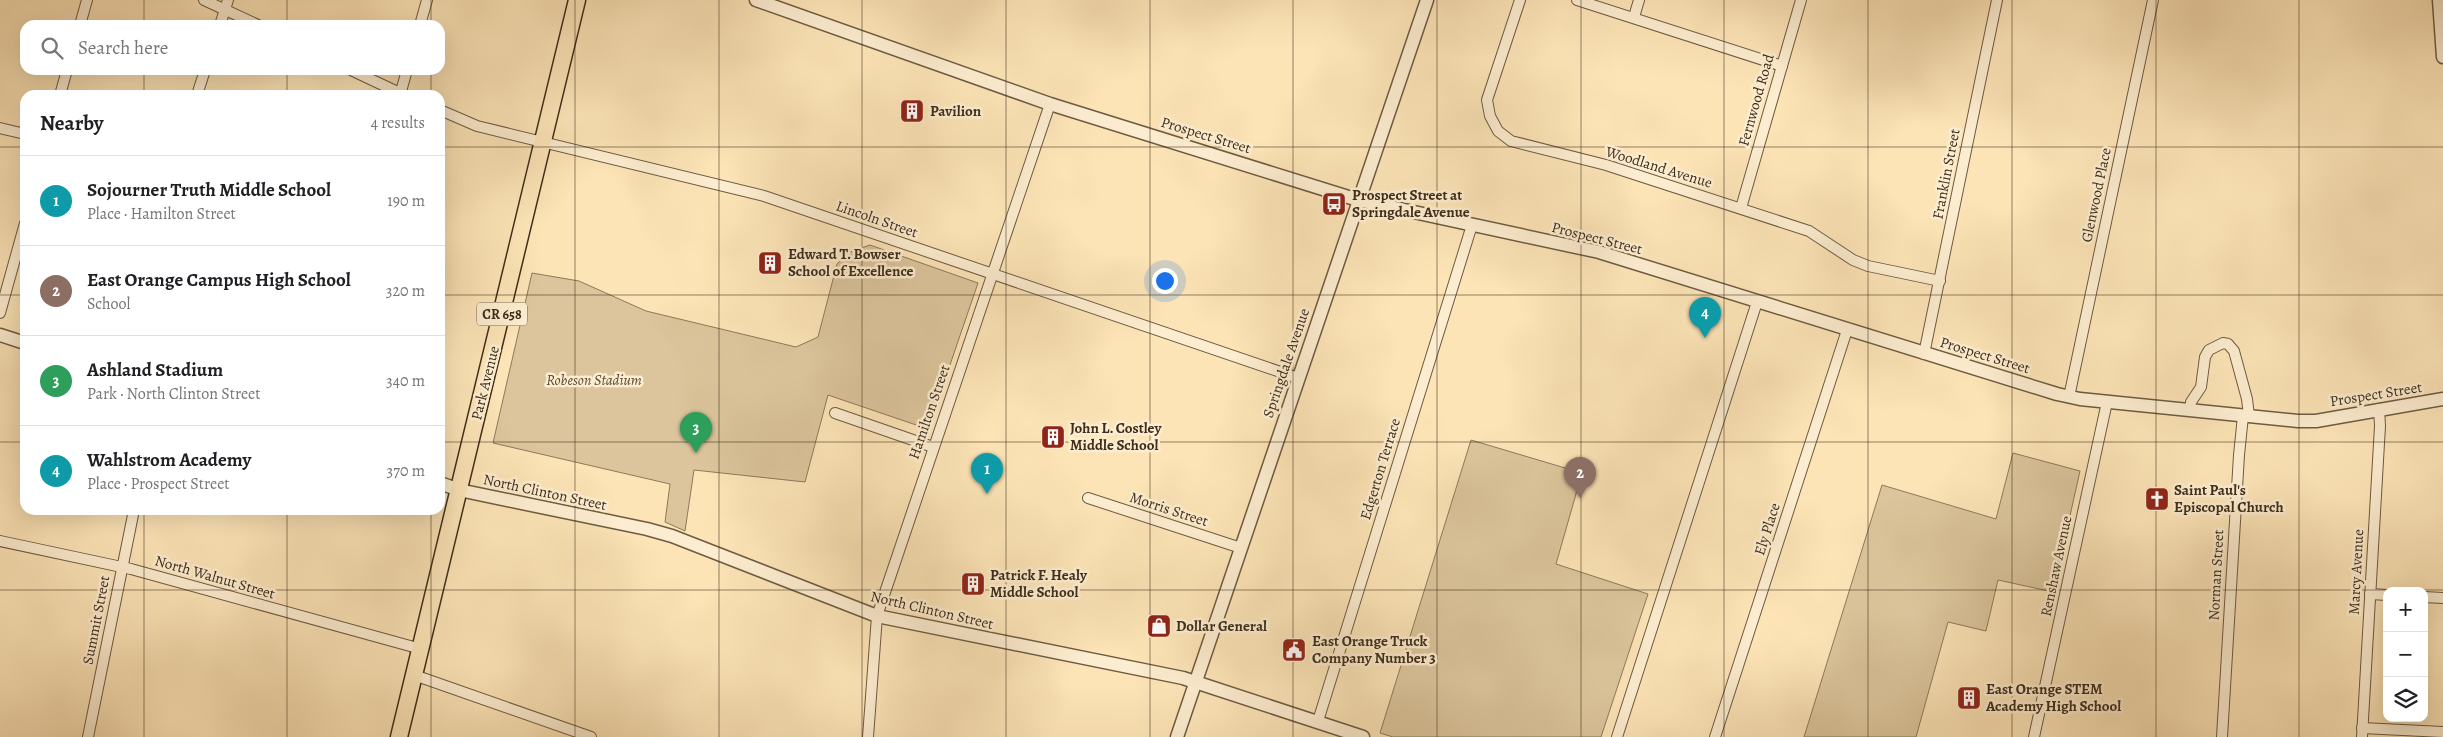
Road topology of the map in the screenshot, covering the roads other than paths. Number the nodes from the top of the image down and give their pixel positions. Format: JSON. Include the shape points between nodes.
{"nodes":[{"id":1,"x":87,"y":0,"type":"edge"},
{"id":2,"x":204,"y":0,"type":"edge"},
{"id":3,"x":427,"y":0,"type":"edge"},
{"id":4,"x":578,"y":0,"type":"edge"},
{"id":5,"x":756,"y":0,"type":"edge"},
{"id":6,"x":1427,"y":0,"type":"edge"},
{"id":7,"x":1520,"y":0,"type":"edge"},
{"id":8,"x":1577,"y":0,"type":"edge"},
{"id":9,"x":1638,"y":0,"type":"edge"},
{"id":10,"x":1801,"y":0,"type":"edge"},
{"id":11,"x":1997,"y":0,"type":"edge"},
{"id":12,"x":2153,"y":0,"type":"edge"},
{"id":13,"x":2439,"y":0,"type":"edge"},
{"id":14,"x":227,"y":5,"type":"edge"},
{"id":15,"x":1634,"y":17,"type":"junction"},
{"id":16,"x":81,"y":20,"type":"edge"},
{"id":17,"x":222,"y":20,"type":"edge"},
{"id":18,"x":250,"y":20,"type":"edge"},
{"id":19,"x":421,"y":20,"type":"edge"},
{"id":20,"x":2443,"y":57,"type":"edge"},
{"id":21,"x":1782,"y":66,"type":"junction"},
{"id":22,"x":66,"y":75,"type":"edge"},
{"id":23,"x":203,"y":75,"type":"edge"},
{"id":24,"x":361,"y":75,"type":"edge"},
{"id":25,"x":406,"y":75,"type":"edge"},
{"id":26,"x":62,"y":90,"type":"edge"},
{"id":27,"x":199,"y":90,"type":"edge"},
{"id":28,"x":391,"y":90,"type":"edge"},
{"id":29,"x":402,"y":90,"type":"edge"},
{"id":30,"x":1050,"y":104,"type":"junction"},
{"id":31,"x":445,"y":112,"type":"edge"},
{"id":32,"x":0,"y":128,"type":"edge"},
{"id":33,"x":20,"y":133,"type":"edge"},
{"id":34,"x":544,"y":141,"type":"junction"},
{"id":35,"x":1358,"y":200,"type":"junction"},
{"id":36,"x":1741,"y":208,"type":"junction"},
{"id":37,"x":1472,"y":225,"type":"junction"},
{"id":38,"x":20,"y":241,"type":"edge"},
{"id":39,"x":992,"y":274,"type":"junction"},
{"id":40,"x":1940,"y":281,"type":"junction"},
{"id":41,"x":1757,"y":302,"type":"junction"},
{"id":42,"x":0,"y":313,"type":"edge"},
{"id":43,"x":1847,"y":330,"type":"junction"},
{"id":44,"x":0,"y":335,"type":"edge"},
{"id":45,"x":20,"y":342,"type":"edge"},
{"id":46,"x":1924,"y":354,"type":"junction"},
{"id":47,"x":1298,"y":378,"type":"junction"},
{"id":48,"x":2069,"y":397,"type":"junction"},
{"id":49,"x":2443,"y":399,"type":"edge"},
{"id":50,"x":2107,"y":402,"type":"junction"},
{"id":51,"x":2190,"y":410,"type":"junction"},
{"id":52,"x":2379,"y":410,"type":"junction"},
{"id":53,"x":835,"y":413,"type":"dead end"},
{"id":54,"x":2246,"y":416,"type":"junction"},
{"id":55,"x":933,"y":447,"type":"junction"},
{"id":56,"x":445,"y":486,"type":"edge"},
{"id":57,"x":459,"y":490,"type":"junction"},
{"id":58,"x":1088,"y":498,"type":"dead end"},
{"id":59,"x":133,"y":515,"type":"edge"},
{"id":60,"x":0,"y":541,"type":"edge"},
{"id":61,"x":1241,"y":548,"type":"junction"},
{"id":62,"x":122,"y":567,"type":"junction"},
{"id":63,"x":2370,"y":594,"type":"junction"},
{"id":64,"x":2383,"y":595,"type":"edge"},
{"id":65,"x":2428,"y":597,"type":"edge"},
{"id":66,"x":2443,"y":598,"type":"edge"},
{"id":67,"x":876,"y":616,"type":"junction"},
{"id":68,"x":421,"y":649,"type":"junction"},
{"id":69,"x":414,"y":675,"type":"junction"},
{"id":70,"x":1194,"y":682,"type":"junction"},
{"id":71,"x":1318,"y":721,"type":"junction"},
{"id":72,"x":2362,"y":732,"type":"edge"},
{"id":73,"x":2443,"y":732,"type":"edge"},
{"id":74,"x":88,"y":737,"type":"edge"},
{"id":75,"x":399,"y":737,"type":"edge"},
{"id":76,"x":591,"y":737,"type":"edge"},
{"id":77,"x":868,"y":737,"type":"edge"},
{"id":78,"x":1177,"y":737,"type":"edge"},
{"id":79,"x":1362,"y":737,"type":"edge"},
{"id":80,"x":1617,"y":737,"type":"edge"},
{"id":81,"x":1715,"y":737,"type":"edge"},
{"id":82,"x":2034,"y":737,"type":"edge"},
{"id":83,"x":2222,"y":737,"type":"edge"}],
"edges":[{"from":1,"to":16,"type":"street"},
{"from":2,"to":14,"type":"street"},
{"from":3,"to":19,"type":"street"},
{"from":4,"to":34,"type":"main road","name":"Park Avenue","number":"CR 658"},
{"from":5,"to":30,"type":"street","name":"Prospect Street"},
{"from":6,"to":35,"type":"street","name":"Springdale Avenue"},
{"from":7,"to":36,"type":"street","name":"Woodland Avenue","via":[[1487,100],[1490,116],[1498,131],[1511,141],[1529,147],[1606,165]]},
{"from":8,"to":15,"type":"street"},
{"from":9,"to":15,"type":"street"},
{"from":10,"to":21,"type":"street","name":"Fernwood Road"},
{"from":11,"to":40,"type":"street","name":"Franklin Street"},
{"from":12,"to":48,"type":"street","name":"Glenwood Place"},
{"from":13,"to":20,"type":"street"},
{"from":14,"to":17,"type":"street"},
{"from":14,"to":18,"type":"street"},
{"from":15,"to":21,"type":"street"},
{"from":21,"to":36,"type":"street","name":"Fernwood Road"},
{"from":22,"to":26,"type":"street"},
{"from":23,"to":27,"type":"street"},
{"from":24,"to":28,"type":"street"},
{"from":25,"to":29,"type":"street"},
{"from":30,"to":35,"type":"street","name":"Prospect Street"},
{"from":30,"to":39,"type":"street","name":"Hamilton Street"},
{"from":31,"to":34,"type":"street","name":"Lincoln Street","via":[[477,126]]},
{"from":32,"to":33,"type":"street"},
{"from":34,"to":39,"type":"street","name":"Lincoln Street","via":[[764,196]]},
{"from":34,"to":57,"type":"main road","name":"Park Avenue","number":"CR 658"},
{"from":35,"to":37,"type":"street","name":"Prospect Street"},
{"from":35,"to":47,"type":"street","name":"Springdale Avenue"},
{"from":36,"to":40,"type":"street","name":"Woodland Avenue","via":[[1809,231],[1868,266]]},
{"from":37,"to":41,"type":"street","name":"Prospect Street","via":[[1599,252]]},
{"from":37,"to":71,"type":"street","name":"Edgerton Terrace"},
{"from":38,"to":42,"type":"street"},
{"from":39,"to":47,"type":"street","name":"Lincoln Street"},
{"from":39,"to":55,"type":"street","name":"Hamilton Street"},
{"from":40,"to":46,"type":"street","name":"Franklin Street"},
{"from":41,"to":43,"type":"street","name":"Prospect Street"},
{"from":41,"to":80,"type":"street"},
{"from":43,"to":46,"type":"street","name":"Prospect Street"},
{"from":43,"to":81,"type":"street","name":"Ely Place"},
{"from":44,"to":45,"type":"street"},
{"from":46,"to":48,"type":"street","name":"Prospect Street"},
{"from":47,"to":61,"type":"street","name":"Springdale Avenue"},
{"from":48,"to":50,"type":"street","name":"Prospect Street"},
{"from":49,"to":52,"type":"street","name":"Prospect Street"},
{"from":50,"to":51,"type":"street","name":"Prospect Street"},
{"from":50,"to":82,"type":"street","name":"Renshaw Avenue"},
{"from":51,"to":54,"type":"street","name":"Prospect Street"},
{"from":51,"to":54,"type":"street","name":"Norman Street","via":[[2191,402],[2201,387],[2205,357],[2209,350],[2223,343],[2234,351],[2247,398]]},
{"from":52,"to":54,"type":"street","name":"Prospect Street","via":[[2316,421]]},
{"from":52,"to":63,"type":"street","name":"Marcy Avenue"},
{"from":53,"to":55,"type":"street"},
{"from":54,"to":83,"type":"street","name":"Norman Street","via":[[2239,455]]},
{"from":55,"to":67,"type":"street","name":"Hamilton Street"},
{"from":56,"to":57,"type":"street","name":"North Clinton Street"},
{"from":57,"to":67,"type":"street","name":"North Clinton Street","via":[[672,536]]},
{"from":57,"to":68,"type":"main road","name":"Park Avenue","number":"CR 658"},
{"from":58,"to":61,"type":"street","name":"Morris Street"},
{"from":59,"to":62,"type":"street","name":"Summit Street"},
{"from":60,"to":62,"type":"street","name":"North Walnut Street"},
{"from":61,"to":70,"type":"street","name":"Springdale Avenue"},
{"from":62,"to":68,"type":"street","name":"North Walnut Street"},
{"from":62,"to":74,"type":"street","name":"Summit Street"},
{"from":63,"to":64,"type":"street"},
{"from":63,"to":72,"type":"street","name":"Marcy Avenue"},
{"from":65,"to":66,"type":"street"},
{"from":67,"to":70,"type":"street","name":"North Clinton Street"},
{"from":67,"to":77,"type":"street","name":"Hamilton Street"},
{"from":68,"to":69,"type":"main road","name":"Park Avenue","number":"CR 658"},
{"from":69,"to":75,"type":"main road","name":"Park Avenue","number":"CR 658"},
{"from":69,"to":76,"type":"street"},
{"from":70,"to":71,"type":"street","name":"North Clinton Street"},
{"from":70,"to":78,"type":"street","name":"Springdale Avenue"},
{"from":71,"to":79,"type":"street","name":"North Clinton Street"},
{"from":72,"to":73,"type":"street"}]}
